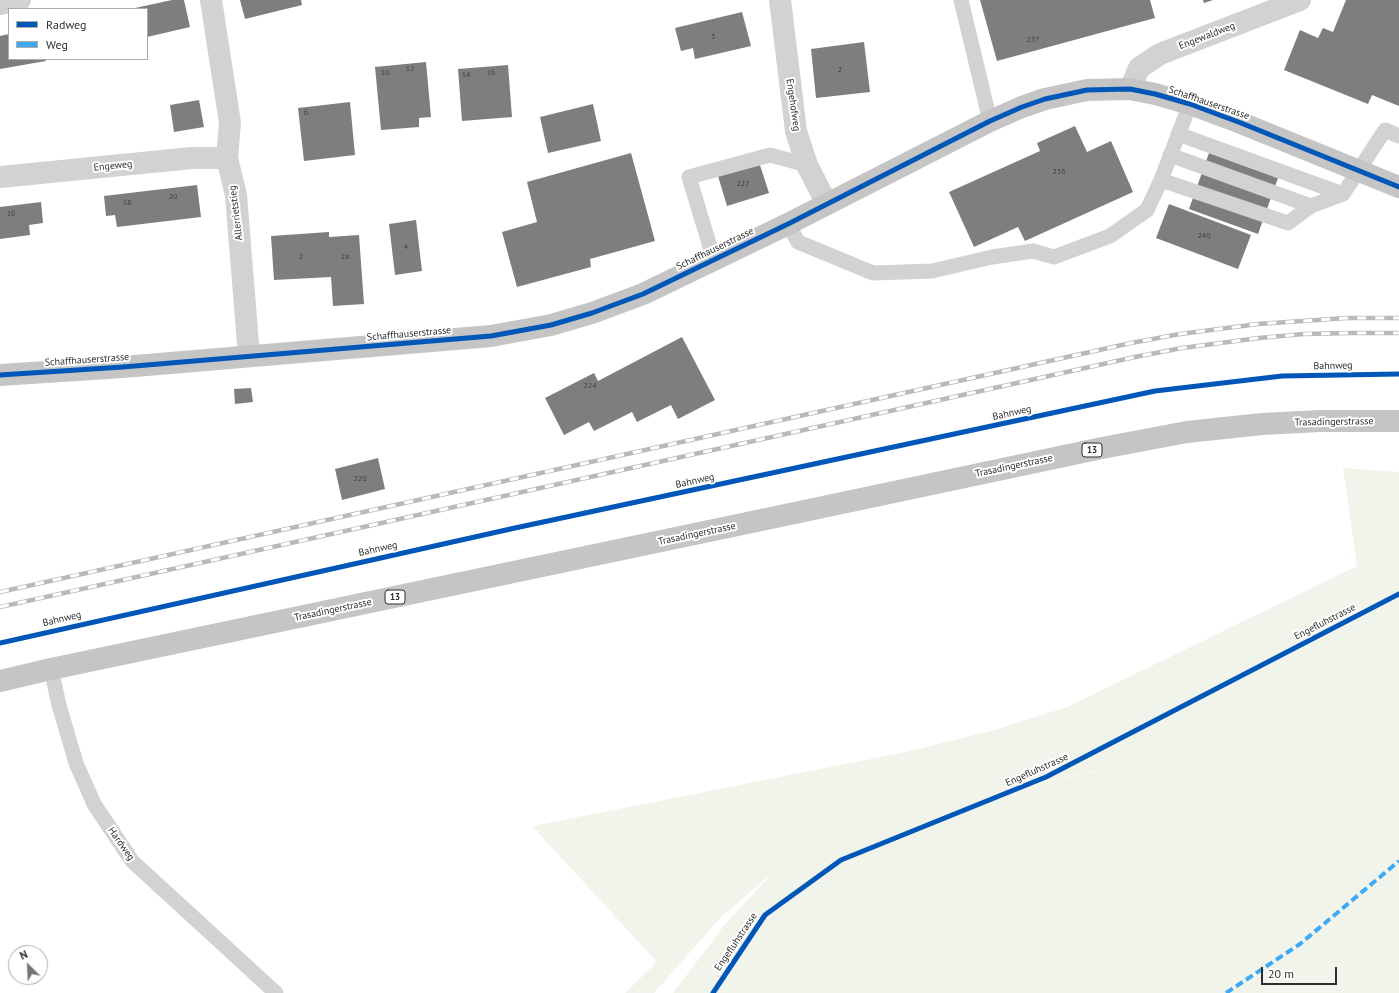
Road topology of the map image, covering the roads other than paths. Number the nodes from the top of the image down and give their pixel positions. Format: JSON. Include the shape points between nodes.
{"nodes":[{"id":1,"x":20,"y":0,"type":"edge"},
{"id":2,"x":211,"y":0,"type":"edge"},
{"id":3,"x":780,"y":0,"type":"edge"},
{"id":4,"x":961,"y":0,"type":"edge"},
{"id":5,"x":1300,"y":0,"type":"edge"},
{"id":6,"x":0,"y":4,"type":"edge"},
{"id":7,"x":1130,"y":89,"type":"junction"},
{"id":8,"x":1190,"y":104,"type":"junction"},
{"id":9,"x":990,"y":121,"type":"junction"},
{"id":10,"x":1178,"y":134,"type":"junction"},
{"id":11,"x":1399,"y":136,"type":"edge"},
{"id":12,"x":1170,"y":155,"type":"junction"},
{"id":13,"x":227,"y":158,"type":"junction"},
{"id":14,"x":807,"y":165,"type":"junction"},
{"id":15,"x":1359,"y":170,"type":"junction"},
{"id":16,"x":0,"y":177,"type":"edge"},
{"id":17,"x":1161,"y":180,"type":"junction"},
{"id":18,"x":1399,"y":187,"type":"edge"},
{"id":19,"x":1342,"y":194,"type":"junction"},
{"id":20,"x":826,"y":204,"type":"junction"},
{"id":21,"x":1311,"y":206,"type":"junction"},
{"id":22,"x":788,"y":224,"type":"junction"},
{"id":23,"x":714,"y":260,"type":"junction"},
{"id":24,"x":249,"y":356,"type":"junction"},
{"id":25,"x":0,"y":375,"type":"edge"},
{"id":26,"x":1399,"y":421,"type":"edge"},
{"id":27,"x":51,"y":669,"type":"junction"},
{"id":28,"x":0,"y":681,"type":"edge"},
{"id":29,"x":276,"y":993,"type":"edge"}],
"edges":[{"from":1,"to":6,"type":"street"},
{"from":2,"to":13,"type":"street","name":"Allerrietstieg","via":[[230,123]]},
{"from":3,"to":14,"type":"street","name":"Engehofweg","via":[[796,131]]},
{"from":4,"to":9,"type":"lane"},
{"from":5,"to":7,"type":"street","name":"Engewaldweg","via":[[1160,54],[1139,68]]},
{"from":7,"to":8,"type":"main road","name":"Schaffhauserstrasse"},
{"from":7,"to":9,"type":"main road","name":"Schaffhauserstrasse","via":[[1087,90],[1052,98]]},
{"from":8,"to":10,"type":"lane"},
{"from":8,"to":15,"type":"main road","name":"Schaffhauserstrasse"},
{"from":9,"to":20,"type":"main road","name":"Schaffhauserstrasse"},
{"from":10,"to":12,"type":"lane"},
{"from":10,"to":19,"type":"lane"},
{"from":11,"to":15,"type":"lane","via":[[1385,130]]},
{"from":12,"to":17,"type":"lane"},
{"from":12,"to":21,"type":"lane"},
{"from":13,"to":16,"type":"street","name":"Engeweg","via":[[192,158]]},
{"from":13,"to":24,"type":"street","name":"Allerrietstieg","via":[[236,195]]},
{"from":14,"to":20,"type":"street","name":"Engehofweg"},
{"from":14,"to":23,"type":"lane","via":[[770,155],[689,177]]},
{"from":15,"to":18,"type":"main road","name":"Schaffhauserstrasse"},
{"from":15,"to":19,"type":"lane"},
{"from":17,"to":21,"type":"lane","via":[[1288,223]]},
{"from":17,"to":22,"type":"lane","via":[[1147,210],[1110,236],[1054,257],[1033,251],[932,270],[873,273],[798,242]]},
{"from":19,"to":21,"type":"lane"},
{"from":20,"to":22,"type":"main road","name":"Schaffhauserstrasse"},
{"from":22,"to":23,"type":"main road","name":"Schaffhauserstrasse"},
{"from":23,"to":24,"type":"main road","name":"Schaffhauserstrasse","via":[[643,294],[551,325],[491,336]]},
{"from":24,"to":25,"type":"main road","name":"Schaffhauserstrasse"},
{"from":26,"to":27,"type":"main road","name":"Trasadingerstrasse","number":"13","via":[[1320,421],[1186,432]]},
{"from":27,"to":28,"type":"main road","name":"Trasadingerstrasse","number":"13"},
{"from":27,"to":29,"type":"lane","name":"Hardweg","via":[[76,763],[94,804],[132,861]]}]}
